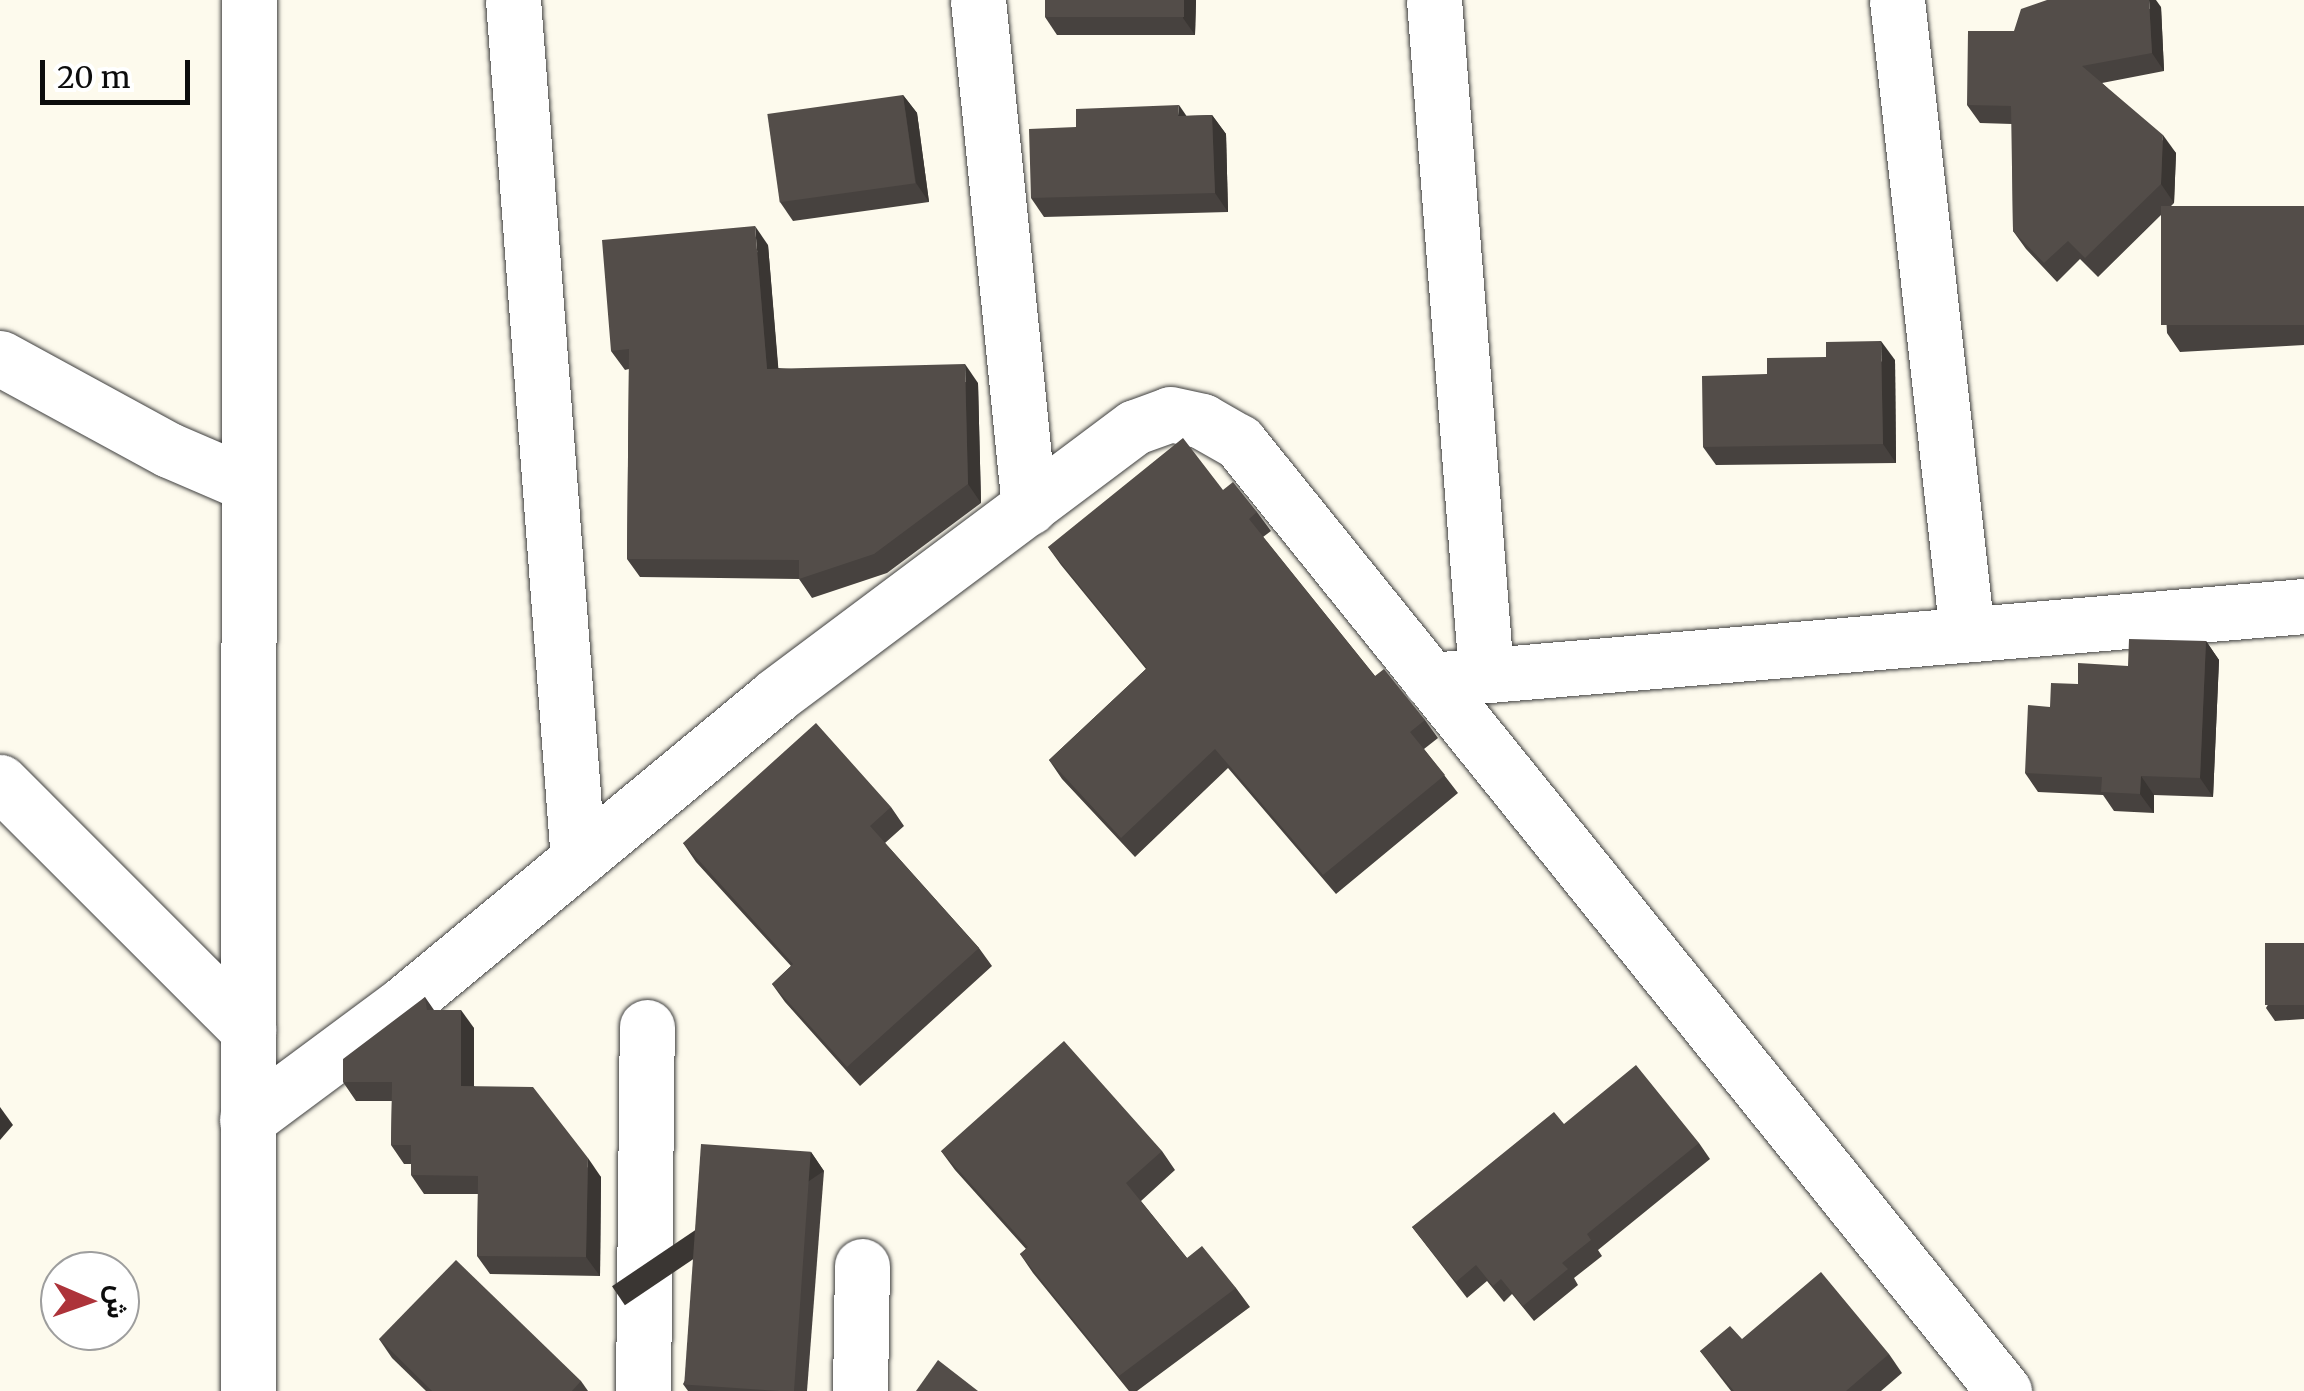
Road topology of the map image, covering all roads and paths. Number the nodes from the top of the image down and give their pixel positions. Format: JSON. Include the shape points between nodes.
{"nodes":[{"id":1,"x":248,"y":0,"type":"edge"},
{"id":2,"x":514,"y":0,"type":"edge"},
{"id":3,"x":978,"y":0,"type":"edge"},
{"id":4,"x":1434,"y":0,"type":"edge"},
{"id":5,"x":1896,"y":0,"type":"edge"},
{"id":6,"x":0,"y":358,"type":"edge"},
{"id":7,"x":248,"y":484,"type":"junction"},
{"id":8,"x":1030,"y":507,"type":"junction"},
{"id":9,"x":2304,"y":606,"type":"edge"},
{"id":10,"x":1966,"y":634,"type":"junction"},
{"id":11,"x":1486,"y":675,"type":"junction"},
{"id":12,"x":1430,"y":680,"type":"junction"},
{"id":13,"x":0,"y":782,"type":"edge"},
{"id":14,"x":578,"y":860,"type":"junction"},
{"id":15,"x":648,"y":1027,"type":"dead end"},
{"id":16,"x":248,"y":1030,"type":"junction"},
{"id":17,"x":247,"y":1120,"type":"junction"},
{"id":18,"x":862,"y":1266,"type":"dead end"},
{"id":19,"x":255,"y":1383,"type":"edge"},
{"id":20,"x":642,"y":1391,"type":"edge"},
{"id":21,"x":860,"y":1391,"type":"edge"},
{"id":22,"x":2004,"y":1391,"type":"edge"}],
"edges":[{"from":1,"to":7,"type":"street"},
{"from":2,"to":14,"type":"street"},
{"from":3,"to":8,"type":"street"},
{"from":4,"to":11,"type":"street"},
{"from":5,"to":10,"type":"street"},
{"from":6,"to":7,"type":"street","via":[[169,450]]},
{"from":7,"to":16,"type":"street"},
{"from":8,"to":12,"type":"street","via":[[1136,428],[1170,414],[1202,420],[1239,442]]},
{"from":8,"to":14,"type":"street","via":[[776,696]]},
{"from":9,"to":10,"type":"street"},
{"from":10,"to":11,"type":"street"},
{"from":11,"to":12,"type":"street"},
{"from":12,"to":22,"type":"street"},
{"from":13,"to":16,"type":"street"},
{"from":14,"to":17,"type":"street"},
{"from":15,"to":20,"type":"street"},
{"from":16,"to":17,"type":"street"},
{"from":17,"to":19,"type":"street"},
{"from":18,"to":21,"type":"street"}]}
